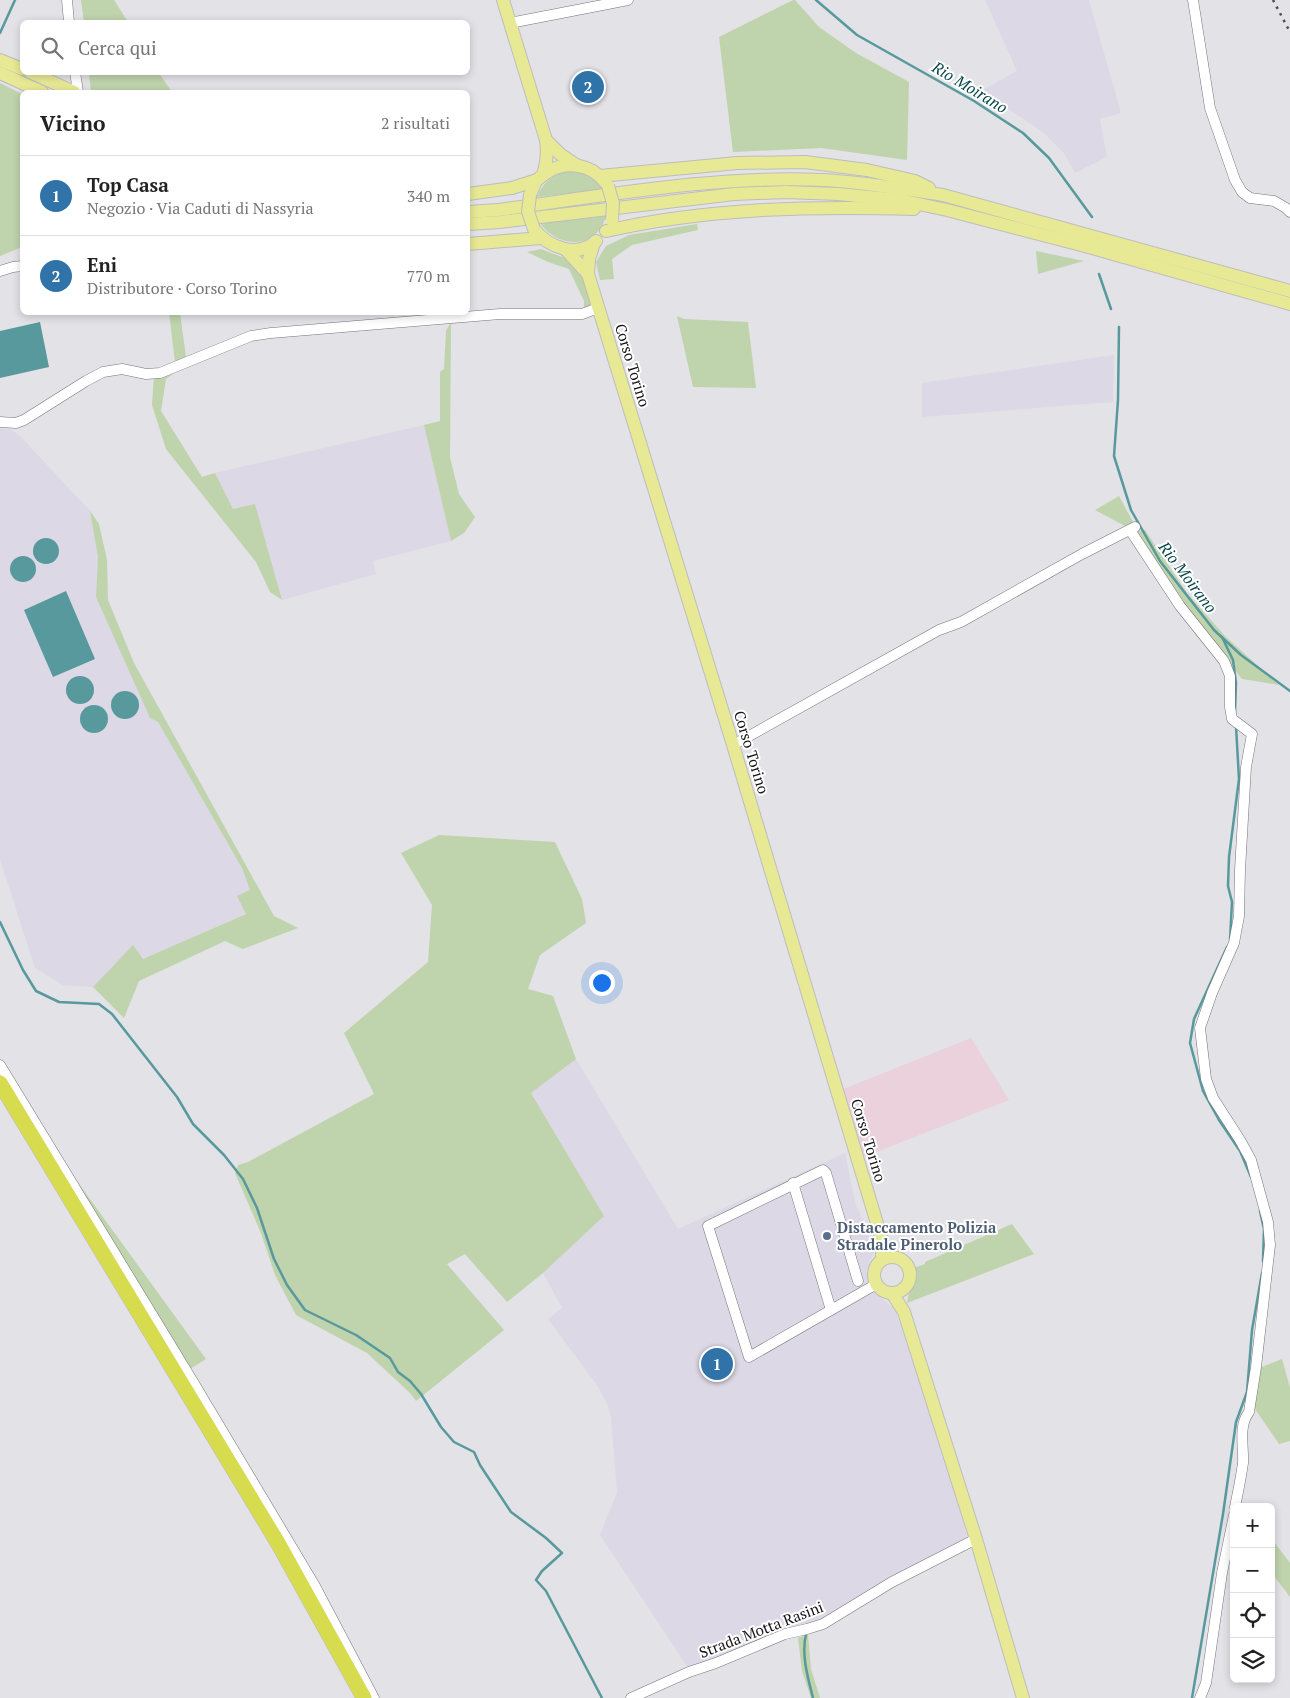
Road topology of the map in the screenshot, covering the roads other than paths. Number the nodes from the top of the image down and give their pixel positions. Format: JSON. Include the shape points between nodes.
{"nodes":[{"id":1,"x":67,"y":0,"type":"edge"},
{"id":2,"x":503,"y":0,"type":"edge"},
{"id":3,"x":628,"y":0,"type":"edge"},
{"id":4,"x":1194,"y":0,"type":"edge"},
{"id":5,"x":70,"y":20,"type":"edge"},
{"id":6,"x":510,"y":23,"type":"junction"},
{"id":7,"x":1,"y":64,"type":"edge"},
{"id":8,"x":20,"y":69,"type":"edge"},
{"id":9,"x":37,"y":75,"type":"edge"},
{"id":10,"x":75,"y":75,"type":"edge"},
{"id":11,"x":39,"y":90,"type":"edge"},
{"id":12,"x":71,"y":90,"type":"edge"},
{"id":13,"x":76,"y":90,"type":"edge"},
{"id":14,"x":546,"y":140,"type":"junction"},
{"id":15,"x":576,"y":165,"type":"junction"},
{"id":16,"x":540,"y":178,"type":"junction"},
{"id":17,"x":604,"y":181,"type":"junction"},
{"id":18,"x":470,"y":194,"type":"edge"},
{"id":19,"x":943,"y":195,"type":"junction"},
{"id":20,"x":948,"y":210,"type":"junction"},
{"id":21,"x":470,"y":212,"type":"edge"},
{"id":22,"x":1290,"y":212,"type":"edge"},
{"id":23,"x":470,"y":224,"type":"edge"},
{"id":24,"x":609,"y":226,"type":"junction"},
{"id":25,"x":537,"y":234,"type":"junction"},
{"id":26,"x":594,"y":243,"type":"junction"},
{"id":27,"x":470,"y":244,"type":"edge"},
{"id":28,"x":566,"y":250,"type":"junction"},
{"id":29,"x":18,"y":266,"type":"edge"},
{"id":30,"x":0,"y":271,"type":"edge"},
{"id":31,"x":588,"y":274,"type":"junction"},
{"id":32,"x":1290,"y":291,"type":"edge"},
{"id":33,"x":1290,"y":304,"type":"edge"},
{"id":34,"x":598,"y":308,"type":"junction"},
{"id":35,"x":0,"y":422,"type":"edge"},
{"id":36,"x":733,"y":745,"type":"junction"},
{"id":37,"x":0,"y":1065,"type":"edge"},
{"id":38,"x":0,"y":1083,"type":"edge"},
{"id":39,"x":0,"y":1099,"type":"edge"},
{"id":40,"x":793,"y":1183,"type":"junction"},
{"id":41,"x":882,"y":1240,"type":"junction"},
{"id":42,"x":896,"y":1258,"type":"junction"},
{"id":43,"x":882,"y":1260,"type":"junction"},
{"id":44,"x":858,"y":1281,"type":"dead end"},
{"id":45,"x":877,"y":1285,"type":"junction"},
{"id":46,"x":898,"y":1291,"type":"junction"},
{"id":47,"x":831,"y":1310,"type":"junction"},
{"id":48,"x":1236,"y":1503,"type":"edge"},
{"id":49,"x":1230,"y":1534,"type":"edge"},
{"id":50,"x":976,"y":1539,"type":"junction"},
{"id":51,"x":353,"y":1698,"type":"edge"},
{"id":52,"x":364,"y":1698,"type":"edge"},
{"id":53,"x":374,"y":1698,"type":"edge"},
{"id":54,"x":631,"y":1698,"type":"edge"},
{"id":55,"x":1023,"y":1698,"type":"edge"},
{"id":56,"x":1200,"y":1698,"type":"edge"}],
"edges":[{"from":1,"to":5,"type":"street"},
{"from":2,"to":6,"type":"main road"},
{"from":3,"to":6,"type":"street"},
{"from":4,"to":22,"type":"street","via":[[1210,108],[1235,180],[1250,198],[1274,202]]},
{"from":6,"to":14,"type":"main road"},
{"from":7,"to":8,"type":"main road"},
{"from":7,"to":11,"type":"main road"},
{"from":9,"to":12,"type":"main road"},
{"from":10,"to":13,"type":"street"},
{"from":14,"to":15,"type":"main road"},
{"from":14,"to":16,"type":"main road","via":[[547,162]]},
{"from":15,"to":16,"type":"main road","via":[[558,166]]},
{"from":15,"to":17,"type":"main road","via":[[589,169]]},
{"from":16,"to":18,"type":"main road","via":[[512,188]]},
{"from":16,"to":25,"type":"main road","bridge":true,"via":[[530,195],[528,212]]},
{"from":17,"to":19,"type":"main road","via":[[738,163],[805,162],[867,170],[914,181]]},
{"from":17,"to":24,"type":"main road","bridge":true,"via":[[613,203]]},
{"from":19,"to":21,"type":"main road","via":[[824,180],[776,180],[720,183]]},
{"from":19,"to":32,"type":"main road"},
{"from":20,"to":23,"type":"main road","via":[[891,199],[786,192],[734,194]]},
{"from":20,"to":24,"type":"main road","via":[[784,208]]},
{"from":20,"to":33,"type":"main road"},
{"from":24,"to":26,"type":"main road"},
{"from":25,"to":27,"type":"main road"},
{"from":25,"to":28,"type":"main road","via":[[553,246]]},
{"from":26,"to":28,"type":"main road","via":[[581,249]]},
{"from":26,"to":31,"type":"main road"},
{"from":28,"to":31,"type":"main road"},
{"from":29,"to":30,"type":"street"},
{"from":31,"to":34,"type":"main road","name":"Corso Torino"},
{"from":34,"to":35,"type":"street","via":[[582,314],[500,314],[271,332],[251,336],[160,373],[122,369],[103,372],[24,420]]},
{"from":34,"to":36,"type":"main road","name":"Corso Torino"},
{"from":36,"to":41,"type":"main road","name":"Corso Torino"},
{"from":36,"to":48,"type":"street","via":[[1133,528],[1180,606],[1224,661],[1230,676],[1230,707],[1235,721],[1252,734],[1246,767],[1239,916],[1234,943],[1200,1028],[1206,1079],[1213,1098],[1250,1160],[1268,1222],[1270,1245],[1256,1367],[1249,1412],[1243,1424],[1243,1462]]},
{"from":37,"to":53,"type":"street","via":[[315,1586]]},
{"from":38,"to":52,"type":"highway","via":[[278,1543]]},
{"from":39,"to":51,"type":"highway","via":[[272,1550]]},
{"from":40,"to":44,"type":"street","via":[[820,1170],[825,1171]]},
{"from":40,"to":47,"type":"street"},
{"from":40,"to":47,"type":"street","via":[[708,1226],[749,1357]]},
{"from":41,"to":42,"type":"main road"},
{"from":41,"to":43,"type":"main road"},
{"from":42,"to":43,"type":"main road"},
{"from":42,"to":46,"type":"main road","via":[[905,1263],[910,1273],[908,1283]]},
{"from":43,"to":45,"type":"main road","via":[[874,1273]]},
{"from":45,"to":46,"type":"main road","via":[[884,1291]]},
{"from":45,"to":47,"type":"street"},
{"from":46,"to":50,"type":"main road"},
{"from":49,"to":56,"type":"street","via":[[1206,1683]]},
{"from":50,"to":54,"type":"street","name":"Strada Motta Rasini","via":[[892,1582],[823,1624],[785,1634]]},
{"from":50,"to":55,"type":"main road"}]}
